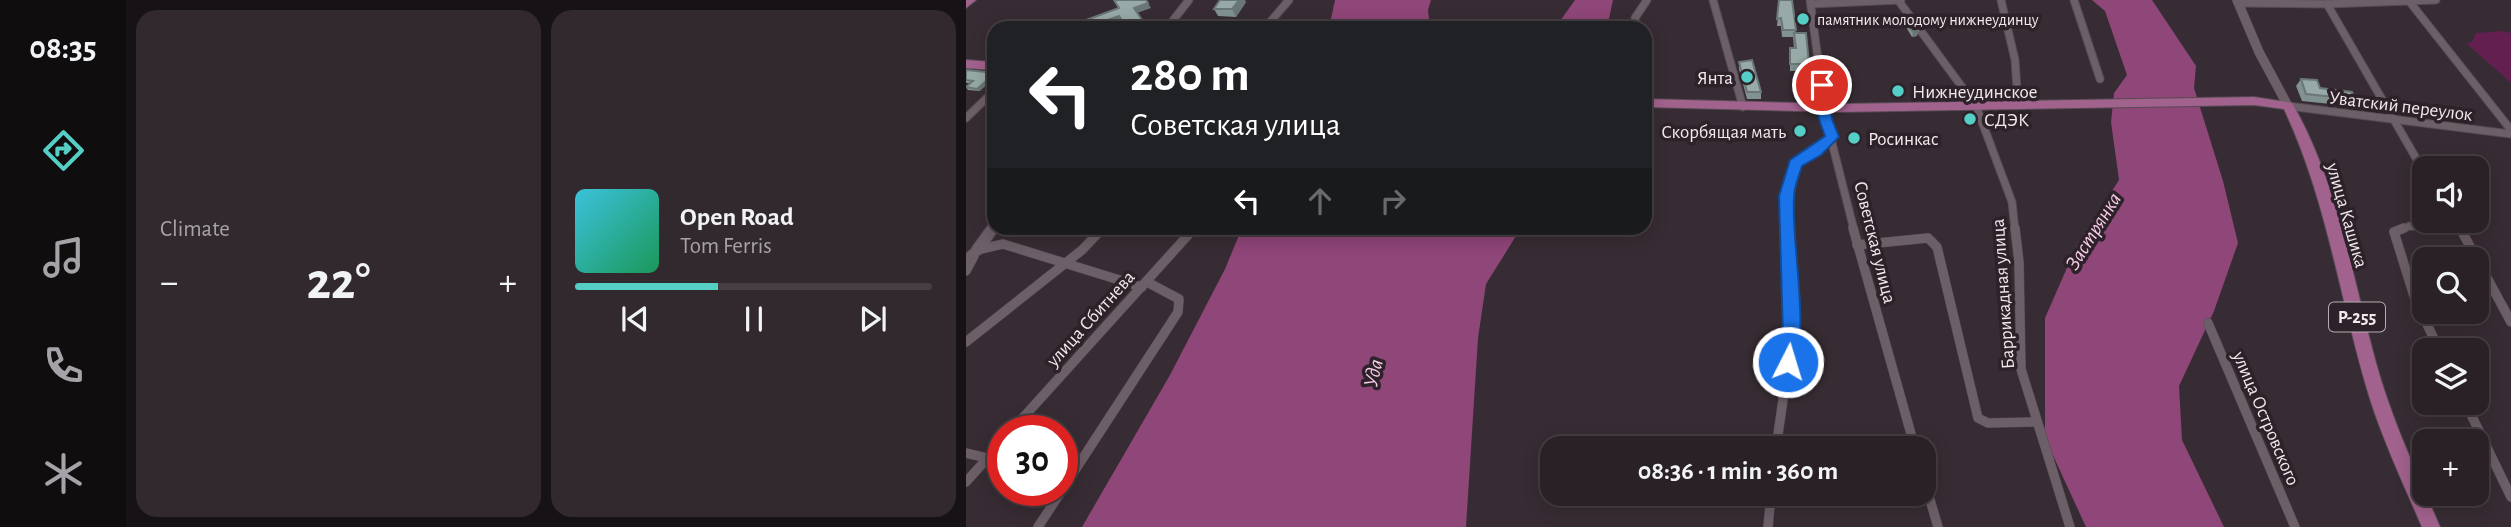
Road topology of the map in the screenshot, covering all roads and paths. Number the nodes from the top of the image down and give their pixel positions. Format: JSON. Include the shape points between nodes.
{"nodes":[{"id":1,"x":971,"y":0,"type":"edge"},
{"id":2,"x":1189,"y":0,"type":"edge"},
{"id":3,"x":1289,"y":0,"type":"edge"},
{"id":4,"x":1647,"y":0,"type":"edge"},
{"id":5,"x":1713,"y":0,"type":"edge"},
{"id":6,"x":1898,"y":0,"type":"edge"},
{"id":7,"x":1904,"y":0,"type":"edge"},
{"id":8,"x":2001,"y":0,"type":"edge"},
{"id":9,"x":2074,"y":0,"type":"edge"},
{"id":10,"x":2436,"y":0,"type":"edge"},
{"id":11,"x":2409,"y":1,"type":"edge"},
{"id":12,"x":1810,"y":2,"type":"edge"},
{"id":13,"x":2237,"y":2,"type":"edge"},
{"id":14,"x":2327,"y":4,"type":"junction"},
{"id":15,"x":966,"y":5,"type":"edge"},
{"id":16,"x":1172,"y":21,"type":"edge"},
{"id":17,"x":1271,"y":21,"type":"edge"},
{"id":18,"x":1636,"y":21,"type":"edge"},
{"id":19,"x":966,"y":64,"type":"edge"},
{"id":20,"x":987,"y":66,"type":"edge"},
{"id":21,"x":2100,"y":79,"type":"dead end"},
{"id":22,"x":987,"y":98,"type":"edge"},
{"id":23,"x":1652,"y":103,"type":"edge"},
{"id":24,"x":2018,"y":105,"type":"junction"},
{"id":25,"x":1976,"y":106,"type":"junction"},
{"id":26,"x":2288,"y":106,"type":"junction"},
{"id":27,"x":1743,"y":107,"type":"junction"},
{"id":28,"x":1824,"y":108,"type":"junction"},
{"id":29,"x":966,"y":118,"type":"edge"},
{"id":30,"x":2392,"y":120,"type":"junction"},
{"id":31,"x":2511,"y":132,"type":"edge"},
{"id":32,"x":1832,"y":137,"type":"junction"},
{"id":33,"x":2414,"y":156,"type":"edge"},
{"id":34,"x":2412,"y":226,"type":"edge"},
{"id":35,"x":2464,"y":233,"type":"edge"},
{"id":36,"x":988,"y":235,"type":"edge"},
{"id":37,"x":1095,"y":235,"type":"edge"},
{"id":38,"x":1188,"y":235,"type":"edge"},
{"id":39,"x":1857,"y":245,"type":"junction"},
{"id":40,"x":977,"y":250,"type":"junction"},
{"id":41,"x":966,"y":259,"type":"edge"},
{"id":42,"x":1066,"y":261,"type":"junction"},
{"id":43,"x":966,"y":271,"type":"edge"},
{"id":44,"x":1145,"y":284,"type":"junction"},
{"id":45,"x":2511,"y":322,"type":"edge"},
{"id":46,"x":2208,"y":323,"type":"dead end"},
{"id":47,"x":2433,"y":338,"type":"edge"},
{"id":48,"x":966,"y":342,"type":"edge"},
{"id":49,"x":1026,"y":415,"type":"edge"},
{"id":50,"x":2471,"y":415,"type":"edge"},
{"id":51,"x":2037,"y":422,"type":"junction"},
{"id":52,"x":1778,"y":436,"type":"edge"},
{"id":53,"x":1912,"y":436,"type":"edge"},
{"id":54,"x":966,"y":453,"type":"edge"},
{"id":55,"x":987,"y":458,"type":"joint"},
{"id":56,"x":966,"y":482,"type":"edge"},
{"id":57,"x":2511,"y":497,"type":"edge"},
{"id":58,"x":1770,"y":506,"type":"edge"},
{"id":59,"x":1932,"y":506,"type":"edge"},
{"id":60,"x":1038,"y":527,"type":"edge"},
{"id":61,"x":1768,"y":527,"type":"edge"},
{"id":62,"x":1938,"y":527,"type":"edge"},
{"id":63,"x":2070,"y":527,"type":"edge"},
{"id":64,"x":2295,"y":527,"type":"edge"},
{"id":65,"x":2431,"y":527,"type":"edge"}],
"edges":[{"from":1,"to":15,"type":"highway"},
{"from":2,"to":16,"type":"street"},
{"from":3,"to":17,"type":"street"},
{"from":4,"to":18,"type":"street"},
{"from":5,"to":27,"type":"street"},
{"from":6,"to":7,"type":"street"},
{"from":6,"to":12,"type":"street"},
{"from":6,"to":25,"type":"street","name":"Баррикадная улица"},
{"from":8,"to":24,"type":"street","via":[[2015,60]]},
{"from":9,"to":21,"type":"street"},
{"from":10,"to":11,"type":"street"},
{"from":11,"to":14,"type":"street"},
{"from":11,"to":31,"type":"street"},
{"from":12,"to":28,"type":"street","name":"Советская улица"},
{"from":13,"to":14,"type":"street"},
{"from":13,"to":26,"type":"street","name":"улица Кашика"},
{"from":14,"to":30,"type":"street"},
{"from":19,"to":20,"type":"highway"},
{"from":22,"to":29,"type":"street"},
{"from":23,"to":27,"type":"highway"},
{"from":24,"to":25,"type":"highway"},
{"from":24,"to":26,"type":"highway","via":[[2254,101]]},
{"from":25,"to":28,"type":"highway"},
{"from":25,"to":51,"type":"street","name":"Баррикадная улица","via":[[2012,202],[2021,369]]},
{"from":26,"to":30,"type":"street","name":"Уватский переулок"},
{"from":26,"to":65,"type":"highway","name":"улица Кашика","number":"Р-255","via":[[2319,180],[2379,398]]},
{"from":27,"to":28,"type":"highway"},
{"from":28,"to":32,"type":"street","name":"Советская улица"},
{"from":30,"to":31,"type":"street","name":"Уватский переулок"},
{"from":30,"to":33,"type":"street"},
{"from":32,"to":39,"type":"street","name":"Советская улица"},
{"from":32,"to":52,"type":"street","via":[[1795,163],[1789,176],[1792,338]]},
{"from":34,"to":47,"type":"street","via":[[2394,232],[2395,240]]},
{"from":35,"to":45,"type":"street"},
{"from":36,"to":40,"type":"street"},
{"from":37,"to":42,"type":"street"},
{"from":38,"to":44,"type":"street","name":"улица Сбитнева"},
{"from":39,"to":51,"type":"street","via":[[1928,238],[1937,247],[1978,418],[1988,423]]},
{"from":39,"to":53,"type":"street","name":"Советская улица"},
{"from":40,"to":41,"type":"street"},
{"from":40,"to":42,"type":"street","via":[[1003,244]]},
{"from":40,"to":43,"type":"street"},
{"from":42,"to":44,"type":"street"},
{"from":42,"to":48,"type":"street"},
{"from":44,"to":49,"type":"street","name":"улица Сбитнева"},
{"from":44,"to":60,"type":"street","via":[[1179,299],[1178,312]]},
{"from":46,"to":64,"type":"street","name":"улица Островского"},
{"from":50,"to":57,"type":"street"},
{"from":51,"to":63,"type":"street","name":"Баррикадная улица"},
{"from":54,"to":55,"type":"street"},
{"from":55,"to":56,"type":"street"},
{"from":58,"to":61,"type":"street"},
{"from":59,"to":62,"type":"street"}]}
